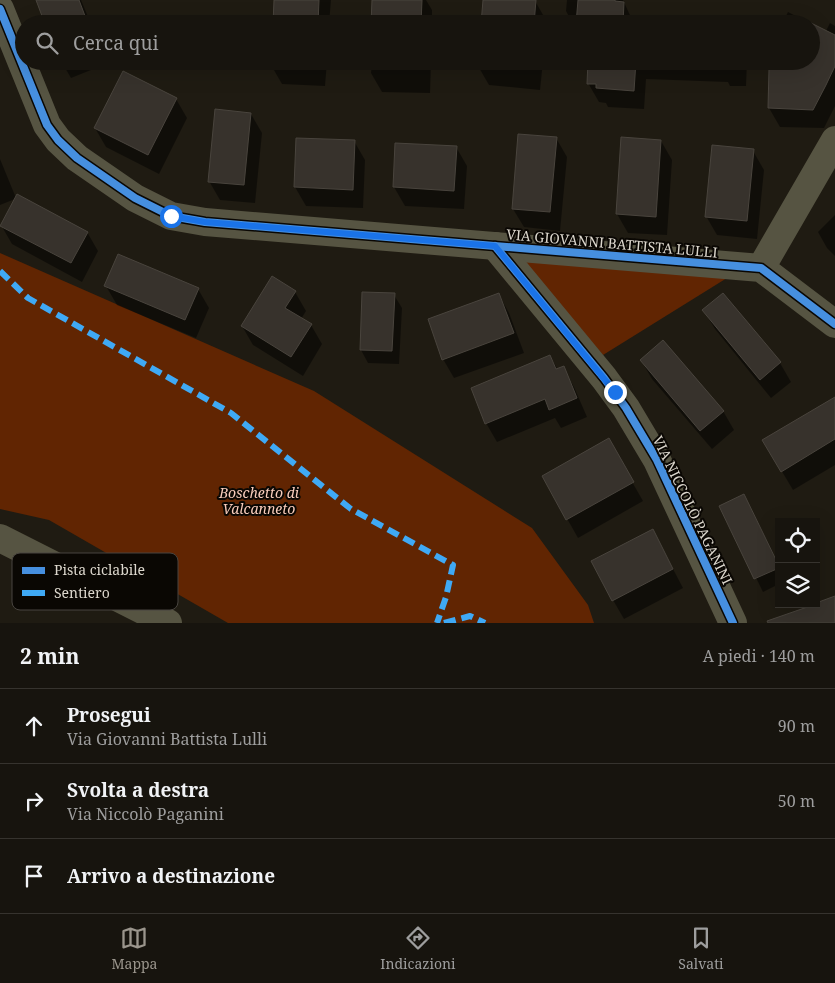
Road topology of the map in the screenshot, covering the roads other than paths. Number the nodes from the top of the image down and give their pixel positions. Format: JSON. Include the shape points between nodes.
{"nodes":[{"id":1,"x":0,"y":9,"type":"edge"},
{"id":2,"x":15,"y":45,"type":"edge"},
{"id":3,"x":25,"y":70,"type":"edge"},
{"id":4,"x":835,"y":140,"type":"edge"},
{"id":5,"x":495,"y":246,"type":"junction"},
{"id":6,"x":761,"y":268,"type":"junction"},
{"id":7,"x":835,"y":324,"type":"edge"},
{"id":8,"x":0,"y":538,"type":"edge"},
{"id":9,"x":30,"y":553,"type":"edge"},
{"id":10,"x":142,"y":610,"type":"edge"},
{"id":11,"x":168,"y":623,"type":"edge"},
{"id":12,"x":733,"y":623,"type":"edge"}],
"edges":[{"from":1,"to":2,"type":"street","name":"VIA GIOVANNI BATTISTA LULLI"},
{"from":3,"to":5,"type":"street","name":"VIA GIOVANNI BATTISTA LULLI","via":[[58,140],[89,168],[171,216],[205,222]]},
{"from":4,"to":6,"type":"street"},
{"from":5,"to":6,"type":"street","name":"VIA GIOVANNI BATTISTA LULLI"},
{"from":5,"to":12,"type":"street","name":"VIA NICCOLÒ PAGANINI","via":[[626,408],[661,467]]},
{"from":6,"to":7,"type":"street"},
{"from":8,"to":9,"type":"street"},
{"from":10,"to":11,"type":"street"}]}
